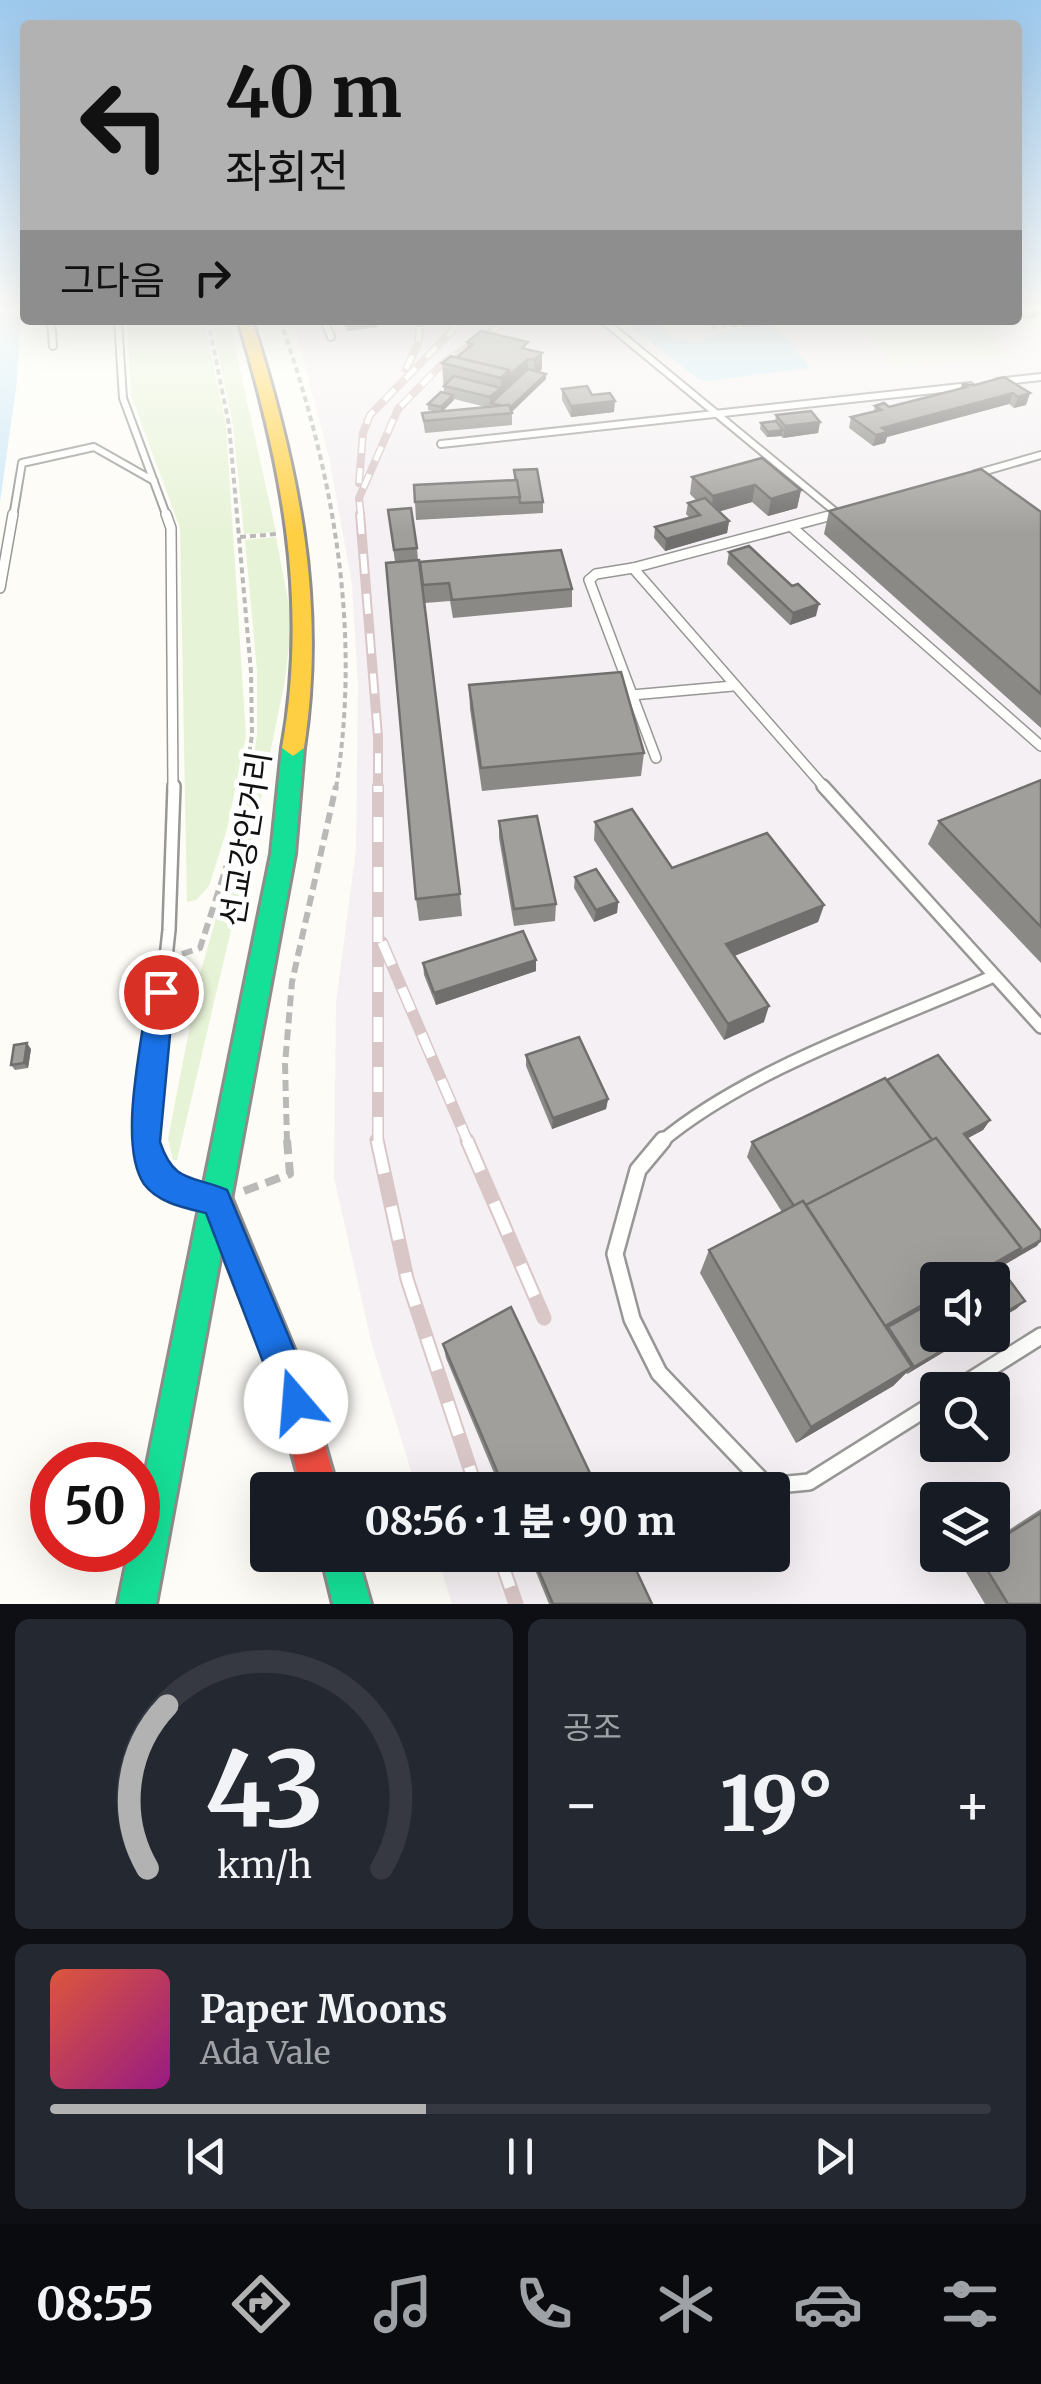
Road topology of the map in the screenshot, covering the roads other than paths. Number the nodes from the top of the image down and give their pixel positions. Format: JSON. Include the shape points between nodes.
{"nodes":[{"id":1,"x":122,"y":383,"type":"edge"},
{"id":2,"x":263,"y":383,"type":"edge"},
{"id":3,"x":679,"y":383,"type":"edge"},
{"id":4,"x":988,"y":383,"type":"edge"},
{"id":5,"x":716,"y":413,"type":"junction"},
{"id":6,"x":441,"y":444,"type":"dead end"},
{"id":7,"x":1041,"y":454,"type":"edge"},
{"id":8,"x":967,"y":476,"type":"edge"},
{"id":9,"x":155,"y":482,"type":"junction"},
{"id":10,"x":857,"y":508,"type":"edge"},
{"id":11,"x":838,"y":514,"type":"junction"},
{"id":12,"x":793,"y":528,"type":"junction"},
{"id":13,"x":633,"y":568,"type":"junction"},
{"id":14,"x":0,"y":588,"type":"edge"},
{"id":15,"x":733,"y":686,"type":"junction"},
{"id":16,"x":632,"y":695,"type":"junction"},
{"id":17,"x":1041,"y":746,"type":"edge"},
{"id":18,"x":656,"y":758,"type":"dead end"},
{"id":19,"x":994,"y":976,"type":"junction"},
{"id":20,"x":1041,"y":1028,"type":"edge"},
{"id":21,"x":216,"y":1201,"type":"junction"},
{"id":22,"x":1041,"y":1336,"type":"edge"},
{"id":23,"x":984,"y":1372,"type":"edge"},
{"id":24,"x":920,"y":1412,"type":"edge"},
{"id":25,"x":315,"y":1472,"type":"edge"},
{"id":26,"x":343,"y":1572,"type":"edge"},
{"id":27,"x":137,"y":1604,"type":"edge"},
{"id":28,"x":352,"y":1604,"type":"edge"}],
"edges":[{"from":1,"to":9,"type":"lane"},
{"from":2,"to":21,"type":"main road","name":"선교강안거리","via":[[299,545],[304,676],[284,854]]},
{"from":3,"to":5,"type":"lane"},
{"from":4,"to":5,"type":"lane"},
{"from":5,"to":6,"type":"lane"},
{"from":5,"to":11,"type":"lane"},
{"from":7,"to":8,"type":"lane"},
{"from":9,"to":14,"type":"lane","via":[[94,448],[22,463]]},
{"from":9,"to":21,"type":"lane","via":[[170,528],[174,772],[165,959],[146,1142],[156,1174],[176,1190]]},
{"from":10,"to":11,"type":"lane"},
{"from":11,"to":12,"type":"lane"},
{"from":12,"to":13,"type":"lane"},
{"from":12,"to":17,"type":"lane"},
{"from":13,"to":15,"type":"lane"},
{"from":13,"to":16,"type":"lane","via":[[590,580]]},
{"from":15,"to":16,"type":"lane"},
{"from":15,"to":19,"type":"lane"},
{"from":16,"to":18,"type":"lane"},
{"from":19,"to":20,"type":"lane"},
{"from":19,"to":24,"type":"lane","via":[[702,1111],[662,1141],[638,1170],[615,1254],[632,1318],[659,1373],[767,1486],[809,1482]]},
{"from":21,"to":25,"type":"main road","via":[[287,1373]]},
{"from":21,"to":27,"type":"main road","name":"선교강안거리"},
{"from":22,"to":23,"type":"lane"},
{"from":26,"to":28,"type":"main road"}]}
